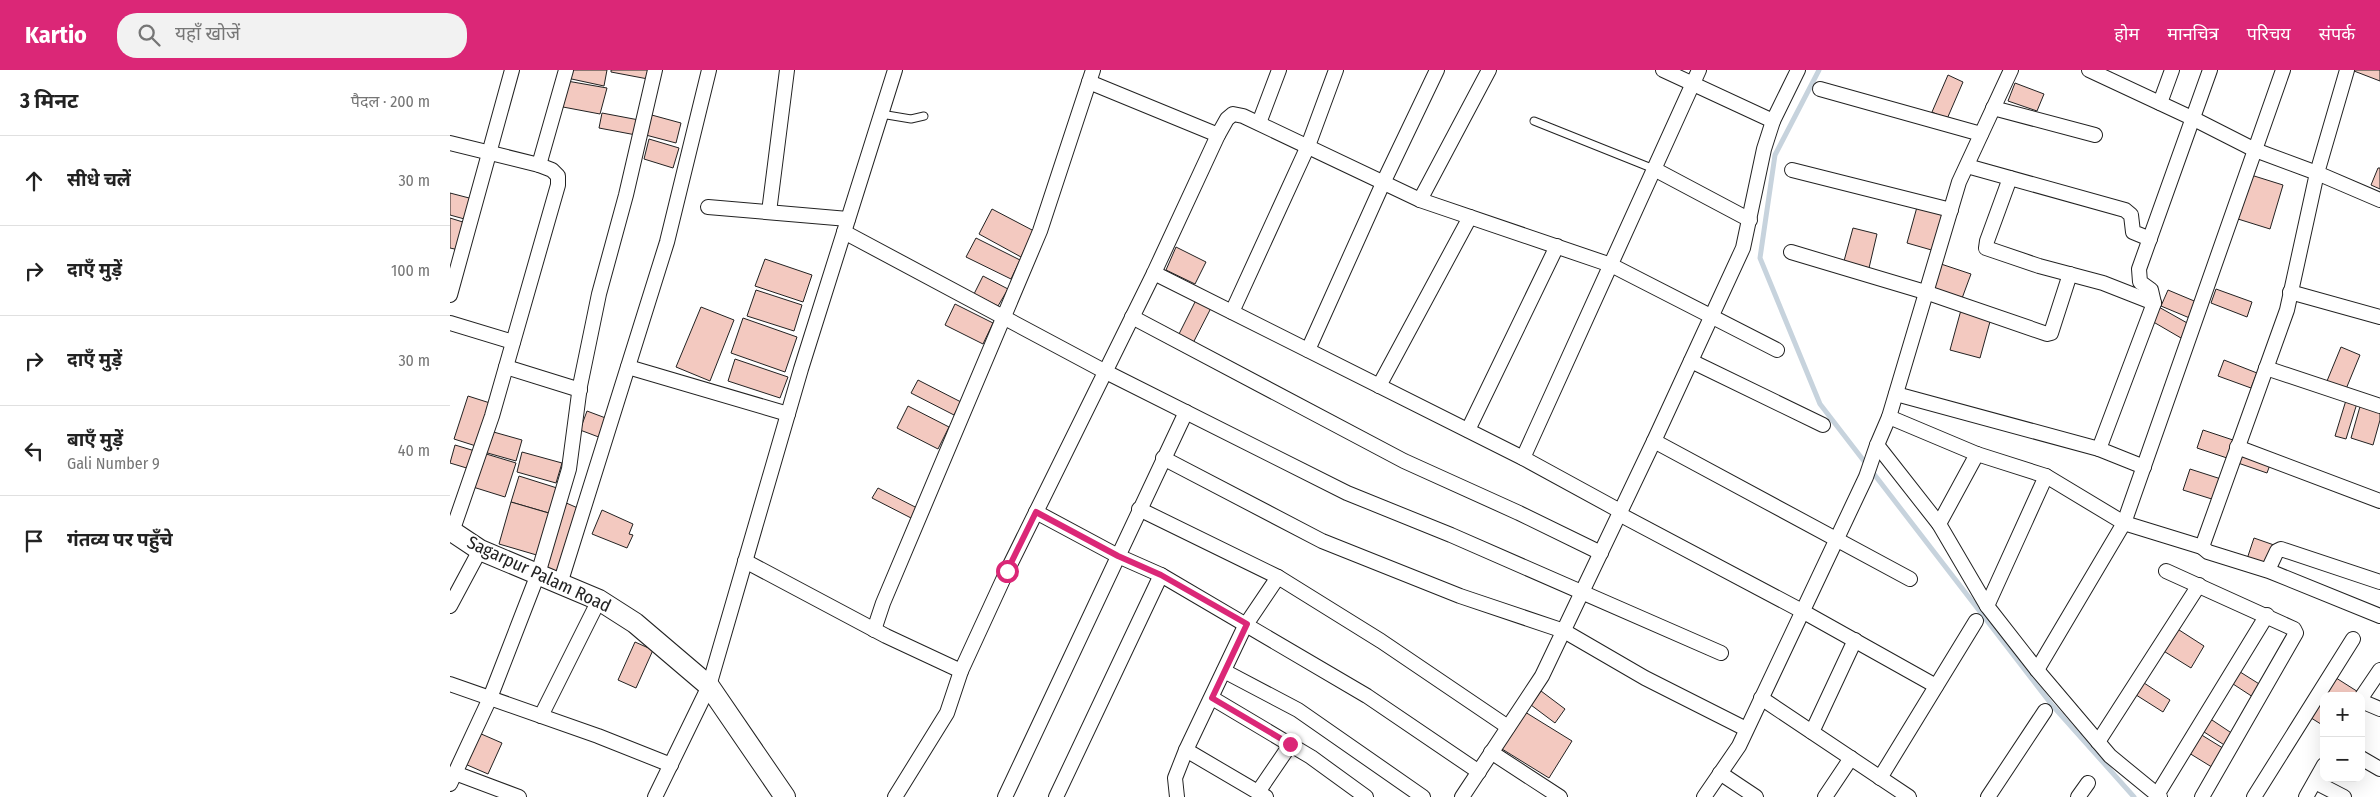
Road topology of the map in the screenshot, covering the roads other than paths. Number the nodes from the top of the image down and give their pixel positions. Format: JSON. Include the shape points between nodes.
{"nodes":[{"id":1,"x":512,"y":70,"type":"edge"},
{"id":2,"x":566,"y":70,"type":"edge"},
{"id":3,"x":655,"y":70,"type":"edge"},
{"id":4,"x":709,"y":70,"type":"edge"},
{"id":5,"x":787,"y":70,"type":"edge"},
{"id":6,"x":894,"y":70,"type":"edge"},
{"id":7,"x":1279,"y":70,"type":"edge"},
{"id":8,"x":1336,"y":70,"type":"edge"},
{"id":9,"x":1437,"y":70,"type":"edge"},
{"id":10,"x":1489,"y":70,"type":"edge"},
{"id":11,"x":1663,"y":70,"type":"edge"},
{"id":12,"x":1798,"y":70,"type":"edge"},
{"id":13,"x":2011,"y":70,"type":"edge"},
{"id":14,"x":2172,"y":70,"type":"edge"},
{"id":15,"x":2210,"y":70,"type":"edge"},
{"id":16,"x":2283,"y":70,"type":"edge"},
{"id":17,"x":2347,"y":70,"type":"edge"},
{"id":18,"x":2094,"y":71,"type":"edge"},
{"id":19,"x":1091,"y":76,"type":"edge"},
{"id":20,"x":1696,"y":76,"type":"edge"},
{"id":21,"x":1820,"y":90,"type":"dead end"},
{"id":22,"x":2160,"y":103,"type":"junction"},
{"id":23,"x":1993,"y":108,"type":"junction"},
{"id":24,"x":881,"y":114,"type":"junction"},
{"id":25,"x":924,"y":116,"type":"dead end"},
{"id":26,"x":2194,"y":118,"type":"junction"},
{"id":27,"x":1534,"y":121,"type":"dead end"},
{"id":28,"x":1773,"y":121,"type":"junction"},
{"id":29,"x":1259,"y":124,"type":"junction"},
{"id":30,"x":1981,"y":134,"type":"junction"},
{"id":31,"x":1218,"y":135,"type":"junction"},
{"id":32,"x":2095,"y":135,"type":"dead end"},
{"id":33,"x":450,"y":143,"type":"edge"},
{"id":34,"x":1308,"y":146,"type":"junction"},
{"id":35,"x":2255,"y":150,"type":"junction"},
{"id":36,"x":489,"y":154,"type":"junction"},
{"id":37,"x":539,"y":165,"type":"junction"},
{"id":38,"x":1967,"y":166,"type":"junction"},
{"id":39,"x":1654,"y":169,"type":"junction"},
{"id":40,"x":1792,"y":170,"type":"dead end"},
{"id":41,"x":2317,"y":173,"type":"junction"},
{"id":42,"x":2010,"y":178,"type":"junction"},
{"id":43,"x":1384,"y":181,"type":"junction"},
{"id":44,"x":1420,"y":200,"type":"junction"},
{"id":45,"x":2380,"y":200,"type":"edge"},
{"id":46,"x":708,"y":206,"type":"dead end"},
{"id":47,"x":1951,"y":210,"type":"junction"},
{"id":48,"x":769,"y":212,"type":"junction"},
{"id":49,"x":1470,"y":217,"type":"junction"},
{"id":50,"x":1750,"y":220,"type":"junction"},
{"id":51,"x":846,"y":225,"type":"junction"},
{"id":52,"x":2150,"y":239,"type":"junction"},
{"id":53,"x":1557,"y":246,"type":"junction"},
{"id":54,"x":1791,"y":252,"type":"dead end"},
{"id":55,"x":1610,"y":265,"type":"junction"},
{"id":56,"x":1154,"y":273,"type":"junction"},
{"id":57,"x":2070,"y":274,"type":"junction"},
{"id":58,"x":1925,"y":292,"type":"junction"},
{"id":59,"x":2290,"y":292,"type":"junction"},
{"id":60,"x":450,"y":295,"type":"edge"},
{"id":61,"x":2154,"y":303,"type":"junction"},
{"id":62,"x":1232,"y":312,"type":"junction"},
{"id":63,"x":1004,"y":317,"type":"junction"},
{"id":64,"x":1132,"y":317,"type":"junction"},
{"id":65,"x":2380,"y":317,"type":"edge"},
{"id":66,"x":1710,"y":318,"type":"junction"},
{"id":67,"x":450,"y":324,"type":"edge"},
{"id":68,"x":513,"y":342,"type":"junction"},
{"id":69,"x":1308,"y":350,"type":"junction"},
{"id":70,"x":1777,"y":350,"type":"dead end"},
{"id":71,"x":1691,"y":360,"type":"junction"},
{"id":72,"x":506,"y":367,"type":"junction"},
{"id":73,"x":628,"y":367,"type":"junction"},
{"id":74,"x":2266,"y":368,"type":"junction"},
{"id":75,"x":1104,"y":371,"type":"junction"},
{"id":76,"x":1378,"y":386,"type":"junction"},
{"id":77,"x":580,"y":390,"type":"junction"},
{"id":78,"x":1896,"y":394,"type":"junction"},
{"id":79,"x":2380,"y":406,"type":"edge"},
{"id":80,"x":1186,"y":412,"type":"junction"},
{"id":81,"x":788,"y":414,"type":"junction"},
{"id":82,"x":1890,"y":416,"type":"junction"},
{"id":83,"x":1823,"y":425,"type":"dead end"},
{"id":84,"x":1468,"y":430,"type":"junction"},
{"id":85,"x":1654,"y":441,"type":"junction"},
{"id":86,"x":2237,"y":448,"type":"junction"},
{"id":87,"x":2099,"y":449,"type":"junction"},
{"id":88,"x":1876,"y":450,"type":"junction"},
{"id":89,"x":1977,"y":454,"type":"junction"},
{"id":90,"x":1163,"y":458,"type":"junction"},
{"id":91,"x":1523,"y":458,"type":"junction"},
{"id":92,"x":2144,"y":467,"type":"junction"},
{"id":93,"x":2046,"y":476,"type":"junction"},
{"id":94,"x":2380,"y":501,"type":"edge"},
{"id":95,"x":1139,"y":509,"type":"junction"},
{"id":96,"x":1036,"y":512,"type":"junction"},
{"id":97,"x":1619,"y":514,"type":"junction"},
{"id":98,"x":2124,"y":523,"type":"junction"},
{"id":99,"x":1939,"y":524,"type":"junction"},
{"id":100,"x":451,"y":531,"type":"edge"},
{"id":101,"x":1836,"y":538,"type":"junction"},
{"id":102,"x":2202,"y":546,"type":"junction"},
{"id":103,"x":480,"y":550,"type":"junction"},
{"id":104,"x":1600,"y":553,"type":"junction"},
{"id":105,"x":1118,"y":556,"type":"junction"},
{"id":106,"x":745,"y":562,"type":"junction"},
{"id":107,"x":2268,"y":570,"type":"junction"},
{"id":108,"x":2166,"y":571,"type":"dead end"},
{"id":109,"x":538,"y":574,"type":"junction"},
{"id":110,"x":1161,"y":575,"type":"junction"},
{"id":111,"x":1278,"y":577,"type":"junction"},
{"id":112,"x":1910,"y":579,"type":"dead end"},
{"id":113,"x":2380,"y":582,"type":"edge"},
{"id":114,"x":560,"y":584,"type":"junction"},
{"id":115,"x":2199,"y":584,"type":"junction"},
{"id":116,"x":1582,"y":592,"type":"junction"},
{"id":117,"x":599,"y":600,"type":"junction"},
{"id":118,"x":450,"y":606,"type":"edge"},
{"id":119,"x":1987,"y":606,"type":"junction"},
{"id":120,"x":1802,"y":611,"type":"junction"},
{"id":121,"x":2267,"y":615,"type":"junction"},
{"id":122,"x":2380,"y":616,"type":"edge"},
{"id":123,"x":1976,"y":622,"type":"dead end"},
{"id":124,"x":1247,"y":624,"type":"junction"},
{"id":125,"x":874,"y":630,"type":"junction"},
{"id":126,"x":1564,"y":631,"type":"junction"},
{"id":127,"x":2353,"y":639,"type":"dead end"},
{"id":128,"x":1855,"y":640,"type":"junction"},
{"id":129,"x":1721,"y":653,"type":"dead end"},
{"id":130,"x":2037,"y":670,"type":"junction"},
{"id":131,"x":2380,"y":670,"type":"edge"},
{"id":132,"x":961,"y":671,"type":"junction"},
{"id":133,"x":1224,"y":671,"type":"junction"},
{"id":134,"x":450,"y":684,"type":"edge"},
{"id":135,"x":709,"y":686,"type":"junction"},
{"id":136,"x":1936,"y":686,"type":"junction"},
{"id":137,"x":2365,"y":694,"type":"edge"},
{"id":138,"x":490,"y":698,"type":"junction"},
{"id":139,"x":1212,"y":698,"type":"junction"},
{"id":140,"x":1761,"y":698,"type":"junction"},
{"id":141,"x":2365,"y":702,"type":"edge"},
{"id":142,"x":2380,"y":710,"type":"edge"},
{"id":143,"x":2045,"y":711,"type":"dead end"},
{"id":144,"x":541,"y":716,"type":"junction"},
{"id":145,"x":1508,"y":727,"type":"junction"},
{"id":146,"x":1746,"y":729,"type":"junction"},
{"id":147,"x":1812,"y":732,"type":"junction"},
{"id":148,"x":2098,"y":742,"type":"junction"},
{"id":149,"x":1290,"y":744,"type":"junction"},
{"id":150,"x":1186,"y":750,"type":"junction"},
{"id":151,"x":1492,"y":752,"type":"junction"},
{"id":152,"x":1851,"y":758,"type":"junction"},
{"id":153,"x":2365,"y":760,"type":"edge"},
{"id":154,"x":671,"y":765,"type":"junction"},
{"id":155,"x":2380,"y":769,"type":"edge"},
{"id":156,"x":1478,"y":772,"type":"junction"},
{"id":157,"x":2320,"y":772,"type":"edge"},
{"id":158,"x":1720,"y":773,"type":"junction"},
{"id":159,"x":1880,"y":778,"type":"junction"},
{"id":160,"x":453,"y":779,"type":"edge"},
{"id":161,"x":2314,"y":782,"type":"junction"},
{"id":162,"x":2088,"y":783,"type":"dead end"},
{"id":163,"x":1262,"y":794,"type":"edge"},
{"id":164,"x":1466,"y":795,"type":"edge"},
{"id":165,"x":2159,"y":796,"type":"edge"},
{"id":166,"x":519,"y":797,"type":"edge"},
{"id":167,"x":655,"y":797,"type":"edge"},
{"id":168,"x":785,"y":797,"type":"edge"},
{"id":169,"x":895,"y":797,"type":"edge"},
{"id":170,"x":1005,"y":797,"type":"edge"},
{"id":171,"x":1056,"y":797,"type":"edge"},
{"id":172,"x":1177,"y":797,"type":"edge"},
{"id":173,"x":1366,"y":797,"type":"edge"},
{"id":174,"x":1423,"y":797,"type":"edge"},
{"id":175,"x":1560,"y":797,"type":"edge"},
{"id":176,"x":1704,"y":797,"type":"edge"},
{"id":177,"x":1756,"y":797,"type":"edge"},
{"id":178,"x":1825,"y":797,"type":"edge"},
{"id":179,"x":1909,"y":797,"type":"edge"},
{"id":180,"x":1988,"y":797,"type":"edge"},
{"id":181,"x":2078,"y":797,"type":"edge"},
{"id":182,"x":2202,"y":797,"type":"edge"},
{"id":183,"x":2254,"y":797,"type":"edge"},
{"id":184,"x":2306,"y":797,"type":"edge"},
{"id":185,"x":2344,"y":797,"type":"edge"}],
"edges":[{"from":1,"to":36,"type":"street"},
{"from":2,"to":37,"type":"street"},
{"from":3,"to":77,"type":"street","via":[[599,294]]},
{"from":4,"to":73,"type":"street","via":[[667,242]]},
{"from":5,"to":48,"type":"street"},
{"from":6,"to":24,"type":"street"},
{"from":7,"to":29,"type":"street"},
{"from":8,"to":34,"type":"street"},
{"from":9,"to":43,"type":"street"},
{"from":10,"to":44,"type":"street"},
{"from":11,"to":20,"type":"street"},
{"from":12,"to":28,"type":"street"},
{"from":13,"to":23,"type":"street"},
{"from":14,"to":22,"type":"street"},
{"from":15,"to":26,"type":"street"},
{"from":16,"to":35,"type":"street"},
{"from":17,"to":41,"type":"street"},
{"from":18,"to":22,"type":"street"},
{"from":19,"to":31,"type":"street"},
{"from":19,"to":63,"type":"street","via":[[1040,231]]},
{"from":20,"to":28,"type":"street"},
{"from":20,"to":39,"type":"street"},
{"from":21,"to":30,"type":"street"},
{"from":22,"to":26,"type":"street"},
{"from":23,"to":30,"type":"street"},
{"from":23,"to":32,"type":"street"},
{"from":24,"to":25,"type":"lane","via":[[911,119]]},
{"from":24,"to":51,"type":"street"},
{"from":26,"to":35,"type":"street"},
{"from":26,"to":52,"type":"street"},
{"from":27,"to":39,"type":"lane"},
{"from":28,"to":50,"type":"street"},
{"from":29,"to":31,"type":"street","via":[[1233,114]]},
{"from":29,"to":34,"type":"street"},
{"from":30,"to":38,"type":"street"},
{"from":31,"to":56,"type":"street"},
{"from":33,"to":36,"type":"street"},
{"from":34,"to":43,"type":"street"},
{"from":34,"to":62,"type":"street"},
{"from":35,"to":41,"type":"street"},
{"from":35,"to":92,"type":"street"},
{"from":36,"to":37,"type":"street"},
{"from":36,"to":60,"type":"street"},
{"from":37,"to":68,"type":"street","via":[[558,176],[558,185]]},
{"from":38,"to":42,"type":"street"},
{"from":38,"to":47,"type":"street"},
{"from":39,"to":50,"type":"street"},
{"from":39,"to":55,"type":"street"},
{"from":40,"to":47,"type":"street"},
{"from":41,"to":45,"type":"street"},
{"from":41,"to":59,"type":"street"},
{"from":42,"to":52,"type":"street","via":[[2125,210],[2131,215],[2133,232]]},
{"from":42,"to":57,"type":"street","via":[[1986,248]]},
{"from":43,"to":44,"type":"street"},
{"from":43,"to":69,"type":"street"},
{"from":44,"to":49,"type":"street"},
{"from":46,"to":48,"type":"street"},
{"from":47,"to":58,"type":"street"},
{"from":48,"to":51,"type":"street"},
{"from":49,"to":53,"type":"street"},
{"from":49,"to":76,"type":"street"},
{"from":50,"to":66,"type":"street","via":[[1743,248]]},
{"from":51,"to":63,"type":"street"},
{"from":51,"to":81,"type":"street"},
{"from":52,"to":61,"type":"street","via":[[2138,276],[2140,282],[2152,290]]},
{"from":53,"to":55,"type":"street"},
{"from":53,"to":84,"type":"street"},
{"from":54,"to":58,"type":"street"},
{"from":55,"to":66,"type":"street"},
{"from":55,"to":91,"type":"street"},
{"from":56,"to":62,"type":"street"},
{"from":56,"to":64,"type":"street"},
{"from":57,"to":58,"type":"street","via":[[2052,333],[2047,334]]},
{"from":57,"to":61,"type":"street"},
{"from":58,"to":78,"type":"street"},
{"from":59,"to":65,"type":"street"},
{"from":59,"to":74,"type":"street","via":[[2287,310]]},
{"from":61,"to":87,"type":"street"},
{"from":62,"to":69,"type":"street"},
{"from":63,"to":75,"type":"street"},
{"from":63,"to":125,"type":"street","via":[[882,603]]},
{"from":64,"to":75,"type":"street"},
{"from":64,"to":104,"type":"street","via":[[1404,461]]},
{"from":66,"to":70,"type":"street"},
{"from":66,"to":71,"type":"street"},
{"from":67,"to":68,"type":"street"},
{"from":68,"to":72,"type":"street"},
{"from":69,"to":76,"type":"street"},
{"from":71,"to":83,"type":"street"},
{"from":71,"to":85,"type":"street"},
{"from":72,"to":77,"type":"street"},
{"from":72,"to":100,"type":"street"},
{"from":73,"to":81,"type":"street"},
{"from":73,"to":114,"type":"street"},
{"from":74,"to":79,"type":"street"},
{"from":74,"to":86,"type":"street"},
{"from":75,"to":80,"type":"street"},
{"from":75,"to":96,"type":"street"},
{"from":76,"to":84,"type":"street"},
{"from":77,"to":109,"type":"street","via":[[569,469]]},
{"from":78,"to":82,"type":"street"},
{"from":78,"to":87,"type":"street"},
{"from":80,"to":90,"type":"street"},
{"from":80,"to":116,"type":"street","via":[[1347,493]]},
{"from":81,"to":106,"type":"street"},
{"from":82,"to":88,"type":"street"},
{"from":82,"to":89,"type":"street"},
{"from":84,"to":91,"type":"street"},
{"from":85,"to":97,"type":"street"},
{"from":85,"to":101,"type":"street"},
{"from":86,"to":94,"type":"street"},
{"from":86,"to":102,"type":"street"},
{"from":87,"to":92,"type":"street"},
{"from":88,"to":99,"type":"street"},
{"from":88,"to":101,"type":"street"},
{"from":89,"to":93,"type":"street"},
{"from":89,"to":99,"type":"street"},
{"from":90,"to":95,"type":"street"},
{"from":90,"to":126,"type":"street","via":[[1322,541],[1460,596]]},
{"from":91,"to":97,"type":"street","via":[[1620,511]]},
{"from":92,"to":98,"type":"street"},
{"from":93,"to":98,"type":"street"},
{"from":93,"to":119,"type":"street"},
{"from":95,"to":105,"type":"street"},
{"from":95,"to":111,"type":"street"},
{"from":96,"to":105,"type":"street"},
{"from":96,"to":132,"type":"street"},
{"from":97,"to":104,"type":"street"},
{"from":97,"to":120,"type":"street"},
{"from":98,"to":102,"type":"street"},
{"from":98,"to":130,"type":"street"},
{"from":99,"to":119,"type":"street"},
{"from":100,"to":103,"type":"street","name":"Sagarpur Palam Road"},
{"from":101,"to":112,"type":"street"},
{"from":101,"to":120,"type":"street"},
{"from":102,"to":107,"type":"street","via":[[2208,552]]},
{"from":103,"to":109,"type":"street","name":"Sagarpur Palam Road"},
{"from":103,"to":118,"type":"street"},
{"from":104,"to":116,"type":"street"},
{"from":105,"to":110,"type":"street"},
{"from":105,"to":170,"type":"street"},
{"from":106,"to":125,"type":"street"},
{"from":106,"to":135,"type":"street"},
{"from":107,"to":113,"type":"street","via":[[2281,549]]},
{"from":107,"to":122,"type":"street"},
{"from":108,"to":115,"type":"street"},
{"from":109,"to":114,"type":"street","name":"Sagarpur Palam Road"},
{"from":109,"to":138,"type":"street"},
{"from":110,"to":124,"type":"street"},
{"from":110,"to":171,"type":"street"},
{"from":111,"to":124,"type":"street"},
{"from":111,"to":145,"type":"street","via":[[1381,641]]},
{"from":114,"to":117,"type":"street","name":"Sagarpur Palam Road"},
{"from":115,"to":121,"type":"street"},
{"from":115,"to":148,"type":"street"},
{"from":116,"to":126,"type":"street"},
{"from":116,"to":129,"type":"street"},
{"from":117,"to":135,"type":"street","name":"Sagarpur Palam Road","via":[[635,622]]},
{"from":117,"to":144,"type":"street"},
{"from":119,"to":130,"type":"street"},
{"from":120,"to":128,"type":"street"},
{"from":120,"to":140,"type":"street"},
{"from":121,"to":165,"type":"street"},
{"from":121,"to":182,"type":"street","via":[[2296,633]]},
{"from":123,"to":136,"type":"street"},
{"from":124,"to":133,"type":"street"},
{"from":124,"to":156,"type":"street","via":[[1367,696]]},
{"from":125,"to":132,"type":"street"},
{"from":126,"to":145,"type":"street","via":[[1542,676]]},
{"from":126,"to":146,"type":"street","via":[[1645,678]]},
{"from":127,"to":183,"type":"street"},
{"from":128,"to":136,"type":"street"},
{"from":128,"to":147,"type":"street"},
{"from":130,"to":148,"type":"street"},
{"from":131,"to":137,"type":"street"},
{"from":132,"to":169,"type":"street","via":[[947,713]]},
{"from":133,"to":139,"type":"street"},
{"from":133,"to":174,"type":"street","via":[[1298,710]]},
{"from":134,"to":138,"type":"street"},
{"from":135,"to":154,"type":"street"},
{"from":135,"to":168,"type":"street","name":"Sagarpur Palam Road"},
{"from":136,"to":159,"type":"street"},
{"from":138,"to":144,"type":"street"},
{"from":138,"to":160,"type":"street"},
{"from":139,"to":149,"type":"street"},
{"from":139,"to":150,"type":"street"},
{"from":140,"to":146,"type":"street"},
{"from":140,"to":147,"type":"street"},
{"from":141,"to":142,"type":"street"},
{"from":143,"to":180,"type":"street"},
{"from":144,"to":154,"type":"street"},
{"from":145,"to":151,"type":"street"},
{"from":146,"to":158,"type":"street"},
{"from":147,"to":152,"type":"street"},
{"from":148,"to":165,"type":"street","via":[[2128,772]]},
{"from":149,"to":163,"type":"street"},
{"from":149,"to":173,"type":"street"},
{"from":150,"to":163,"type":"street"},
{"from":150,"to":172,"type":"street","via":[[1175,778]]},
{"from":151,"to":156,"type":"street"},
{"from":151,"to":175,"type":"street"},
{"from":152,"to":159,"type":"street"},
{"from":152,"to":178,"type":"street"},
{"from":153,"to":155,"type":"street"},
{"from":154,"to":167,"type":"street"},
{"from":156,"to":164,"type":"street"},
{"from":157,"to":161,"type":"street"},
{"from":158,"to":176,"type":"street"},
{"from":158,"to":177,"type":"street"},
{"from":159,"to":179,"type":"street"},
{"from":160,"to":166,"type":"street"},
{"from":161,"to":184,"type":"street"},
{"from":161,"to":185,"type":"street"},
{"from":162,"to":181,"type":"street"}]}
